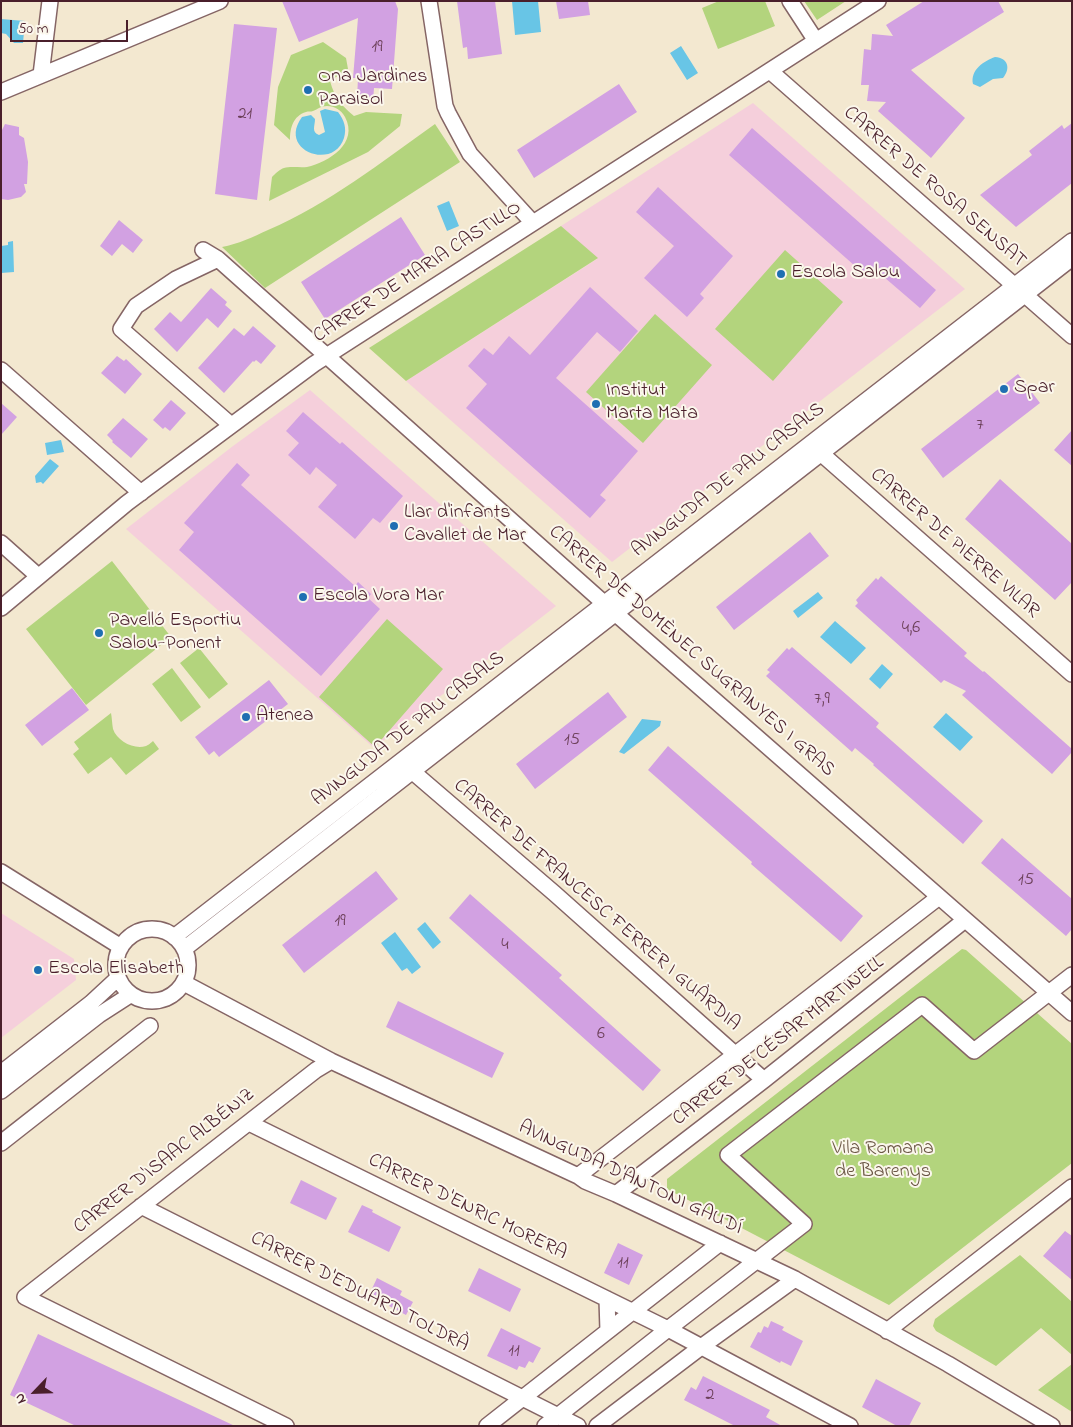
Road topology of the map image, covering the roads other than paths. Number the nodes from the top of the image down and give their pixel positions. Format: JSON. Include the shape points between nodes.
{"nodes":[{"id":1,"x":50,"y":1,"type":"edge"},
{"id":2,"x":220,"y":1,"type":"edge"},
{"id":3,"x":429,"y":1,"type":"edge"},
{"id":4,"x":790,"y":1,"type":"edge"},
{"id":5,"x":878,"y":1,"type":"edge"},
{"id":6,"x":816,"y":41,"type":"junction"},
{"id":7,"x":770,"y":71,"type":"junction"},
{"id":8,"x":41,"y":75,"type":"junction"},
{"id":9,"x":1,"y":92,"type":"edge"},
{"id":10,"x":533,"y":223,"type":"junction"},
{"id":11,"x":1072,"y":241,"type":"edge"},
{"id":12,"x":203,"y":250,"type":"dead end"},
{"id":13,"x":1072,"y":258,"type":"edge"},
{"id":14,"x":218,"y":259,"type":"junction"},
{"id":15,"x":1020,"y":290,"type":"junction"},
{"id":16,"x":1072,"y":336,"type":"edge"},
{"id":17,"x":326,"y":356,"type":"junction"},
{"id":18,"x":1,"y":370,"type":"edge"},
{"id":19,"x":231,"y":425,"type":"junction"},
{"id":20,"x":816,"y":449,"type":"junction"},
{"id":21,"x":141,"y":492,"type":"junction"},
{"id":22,"x":1,"y":543,"type":"edge"},
{"id":23,"x":38,"y":576,"type":"junction"},
{"id":24,"x":1,"y":608,"type":"edge"},
{"id":25,"x":610,"y":608,"type":"junction"},
{"id":26,"x":1072,"y":674,"type":"edge"},
{"id":27,"x":407,"y":766,"type":"junction"},
{"id":28,"x":1,"y":872,"type":"edge"},
{"id":29,"x":939,"y":897,"type":"junction"},
{"id":30,"x":965,"y":920,"type":"junction"},
{"id":31,"x":174,"y":937,"type":"junction"},
{"id":32,"x":121,"y":947,"type":"junction"},
{"id":33,"x":184,"y":949,"type":"junction"},
{"id":34,"x":1072,"y":975,"type":"edge"},
{"id":35,"x":118,"y":978,"type":"junction"},
{"id":36,"x":184,"y":983,"type":"junction"},
{"id":37,"x":1049,"y":993,"type":"junction"},
{"id":38,"x":130,"y":994,"type":"junction"},
{"id":39,"x":1072,"y":1013,"type":"edge"},
{"id":40,"x":150,"y":1026,"type":"dead end"},
{"id":41,"x":736,"y":1055,"type":"junction"},
{"id":42,"x":331,"y":1061,"type":"junction"},
{"id":43,"x":1,"y":1073,"type":"edge"},
{"id":44,"x":764,"y":1080,"type":"junction"},
{"id":45,"x":1,"y":1090,"type":"edge"},
{"id":46,"x":271,"y":1105,"type":"junction"},
{"id":47,"x":249,"y":1123,"type":"junction"},
{"id":48,"x":271,"y":1133,"type":"junction"},
{"id":49,"x":1,"y":1143,"type":"edge"},
{"id":50,"x":578,"y":1176,"type":"junction"},
{"id":51,"x":1072,"y":1187,"type":"edge"},
{"id":52,"x":616,"y":1194,"type":"junction"},
{"id":53,"x":141,"y":1206,"type":"junction"},
{"id":54,"x":720,"y":1243,"type":"junction"},
{"id":55,"x":758,"y":1261,"type":"junction"},
{"id":56,"x":796,"y":1279,"type":"junction"},
{"id":57,"x":607,"y":1299,"type":"junction"},
{"id":58,"x":633,"y":1311,"type":"junction"},
{"id":59,"x":668,"y":1329,"type":"junction"},
{"id":60,"x":608,"y":1331,"type":"junction"},
{"id":61,"x":887,"y":1331,"type":"junction"},
{"id":62,"x":722,"y":1332,"type":"junction"},
{"id":63,"x":702,"y":1347,"type":"junction"},
{"id":64,"x":722,"y":1357,"type":"junction"},
{"id":65,"x":499,"y":1386,"type":"junction"},
{"id":66,"x":523,"y":1398,"type":"junction"},
{"id":67,"x":500,"y":1416,"type":"junction"},
{"id":68,"x":558,"y":1416,"type":"junction"},
{"id":69,"x":615,"y":1419,"type":"edge"},
{"id":70,"x":286,"y":1426,"type":"edge"},
{"id":71,"x":487,"y":1426,"type":"edge"},
{"id":72,"x":546,"y":1426,"type":"edge"},
{"id":73,"x":578,"y":1426,"type":"edge"},
{"id":74,"x":598,"y":1426,"type":"edge"},
{"id":75,"x":850,"y":1426,"type":"edge"},
{"id":76,"x":1052,"y":1426,"type":"edge"}],
"edges":[{"from":1,"to":8,"type":"street"},
{"from":2,"to":8,"type":"street"},
{"from":3,"to":10,"type":"street","via":[[448,113],[470,154]]},
{"from":4,"to":6,"type":"street"},
{"from":5,"to":6,"type":"street","name":"CARRER DE MARIA CASTILLO"},
{"from":6,"to":7,"type":"street","name":"CARRER DE MARIA CASTILLO"},
{"from":7,"to":10,"type":"street","name":"CARRER DE MARIA CASTILLO"},
{"from":7,"to":15,"type":"street","name":"CARRER DE ROSA SENSAT"},
{"from":8,"to":9,"type":"street"},
{"from":10,"to":17,"type":"street","name":"CARRER DE MARIA CASTILLO"},
{"from":11,"to":15,"type":"street","name":"AVINGUDA DE PAU CASALS"},
{"from":12,"to":14,"type":"street","name":"CARRER DE DOMÈNEC SUGRANYES I GRAS"},
{"from":13,"to":15,"type":"street","name":"AVINGUDA DE PAU CASALS"},
{"from":14,"to":17,"type":"street","name":"CARRER DE DOMÈNEC SUGRANYES I GRAS"},
{"from":14,"to":19,"type":"street","via":[[176,279],[136,306],[121,329]]},
{"from":15,"to":16,"type":"street","name":"CARRER DE ROSA SENSAT"},
{"from":15,"to":20,"type":"street","name":"AVINGUDA DE PAU CASALS"},
{"from":17,"to":19,"type":"street","name":"CARRER DE MARIA CASTILLO"},
{"from":17,"to":25,"type":"street","name":"CARRER DE DOMÈNEC SUGRANYES I GRAS"},
{"from":18,"to":21,"type":"street"},
{"from":19,"to":21,"type":"street","name":"CARRER DE MARIA CASTILLO"},
{"from":20,"to":25,"type":"street","name":"AVINGUDA DE PAU CASALS"},
{"from":20,"to":26,"type":"street","name":"CARRER DE PIERRE VILAR"},
{"from":21,"to":23,"type":"street","name":"CARRER DE MARIA CASTILLO"},
{"from":22,"to":23,"type":"street"},
{"from":23,"to":24,"type":"street","name":"CARRER DE MARIA CASTILLO"},
{"from":25,"to":27,"type":"street","name":"AVINGUDA DE PAU CASALS"},
{"from":25,"to":29,"type":"street","name":"CARRER DE DOMÈNEC SUGRANYES I GRAS"},
{"from":27,"to":31,"type":"street","name":"AVINGUDA DE PAU CASALS"},
{"from":27,"to":33,"type":"street","name":"AVINGUDA DE PAU CASALS"},
{"from":27,"to":41,"type":"street","name":"CARRER DE FRANCESC FERRER I GUÀRDIA"},
{"from":28,"to":32,"type":"street"},
{"from":29,"to":30,"type":"street","name":"CARRER DE DOMÈNEC SUGRANYES I GRAS"},
{"from":29,"to":41,"type":"street"},
{"from":30,"to":37,"type":"street","name":"CARRER DE DOMÈNEC SUGRANYES I GRAS"},
{"from":30,"to":44,"type":"street","name":"CARRER DE CÉSAR MARTINELL"},
{"from":31,"to":32,"type":"street","via":[[162,930],[148,929],[130,937]]},
{"from":31,"to":33,"type":"street"},
{"from":32,"to":35,"type":"street","via":[[117,957]]},
{"from":33,"to":36,"type":"street","via":[[188,970]]},
{"from":34,"to":37,"type":"street"},
{"from":35,"to":38,"type":"street"},
{"from":35,"to":43,"type":"street"},
{"from":36,"to":38,"type":"street","via":[[175,994],[163,1000],[149,1002]]},
{"from":36,"to":42,"type":"street","name":"AVINGUDA D'ANTONI GAUDÍ"},
{"from":37,"to":39,"type":"street","name":"CARRER DE DOMÈNEC SUGRANYES I GRAS"},
{"from":37,"to":55,"type":"street","via":[[974,1051],[922,1005],[728,1155],[804,1224]]},
{"from":38,"to":45,"type":"street"},
{"from":40,"to":49,"type":"street"},
{"from":41,"to":44,"type":"street","name":"CARRER DE FRANCESC FERRER I GUÀRDIA"},
{"from":41,"to":50,"type":"street"},
{"from":42,"to":46,"type":"street","name":"CARRER D'ISAAC ALBÉNIZ"},
{"from":42,"to":50,"type":"street","name":"AVINGUDA D'ANTONI GAUDÍ"},
{"from":44,"to":52,"type":"street","name":"CARRER DE CÉSAR MARTINELL"},
{"from":46,"to":47,"type":"street","name":"CARRER D'ISAAC ALBÉNIZ"},
{"from":46,"to":48,"type":"street"},
{"from":47,"to":48,"type":"street","name":"CARRER D'ENRIC MORERA"},
{"from":47,"to":53,"type":"street","name":"CARRER D'ISAAC ALBÉNIZ"},
{"from":48,"to":57,"type":"street","name":"CARRER D'ENRIC MORERA"},
{"from":50,"to":52,"type":"street","name":"AVINGUDA D'ANTONI GAUDÍ"},
{"from":51,"to":61,"type":"street"},
{"from":52,"to":54,"type":"street","name":"AVINGUDA D'ANTONI GAUDÍ"},
{"from":53,"to":65,"type":"street","name":"CARRER D'EDUARD TOLDRÀ"},
{"from":53,"to":70,"type":"street","name":"CARRER D'ISAAC ALBÉNIZ","via":[[25,1296]]},
{"from":54,"to":55,"type":"street","name":"AVINGUDA D'ANTONI GAUDÍ"},
{"from":54,"to":58,"type":"street"},
{"from":55,"to":56,"type":"street","name":"AVINGUDA D'ANTONI GAUDÍ"},
{"from":55,"to":59,"type":"street"},
{"from":56,"to":61,"type":"street","name":"AVINGUDA D'ANTONI GAUDÍ"},
{"from":56,"to":62,"type":"street"},
{"from":57,"to":58,"type":"street","name":"CARRER D'ENRIC MORERA"},
{"from":57,"to":60,"type":"street"},
{"from":58,"to":59,"type":"street","name":"CARRER D'ENRIC MORERA"},
{"from":58,"to":60,"type":"street"},
{"from":59,"to":63,"type":"street","name":"CARRER D'ENRIC MORERA"},
{"from":59,"to":68,"type":"street"},
{"from":60,"to":66,"type":"street"},
{"from":61,"to":76,"type":"street","name":"AVINGUDA D'ANTONI GAUDÍ"},
{"from":62,"to":63,"type":"street"},
{"from":62,"to":64,"type":"street"},
{"from":63,"to":64,"type":"street","name":"CARRER D'ENRIC MORERA"},
{"from":63,"to":69,"type":"street"},
{"from":64,"to":75,"type":"street","name":"CARRER D'ENRIC MORERA"},
{"from":65,"to":66,"type":"street","name":"CARRER D'EDUARD TOLDRÀ"},
{"from":65,"to":67,"type":"street"},
{"from":66,"to":67,"type":"street"},
{"from":66,"to":68,"type":"street","name":"CARRER D'EDUARD TOLDRÀ"},
{"from":67,"to":71,"type":"street"},
{"from":68,"to":72,"type":"street"},
{"from":68,"to":73,"type":"street","name":"CARRER D'EDUARD TOLDRÀ"},
{"from":69,"to":74,"type":"street"}]}
